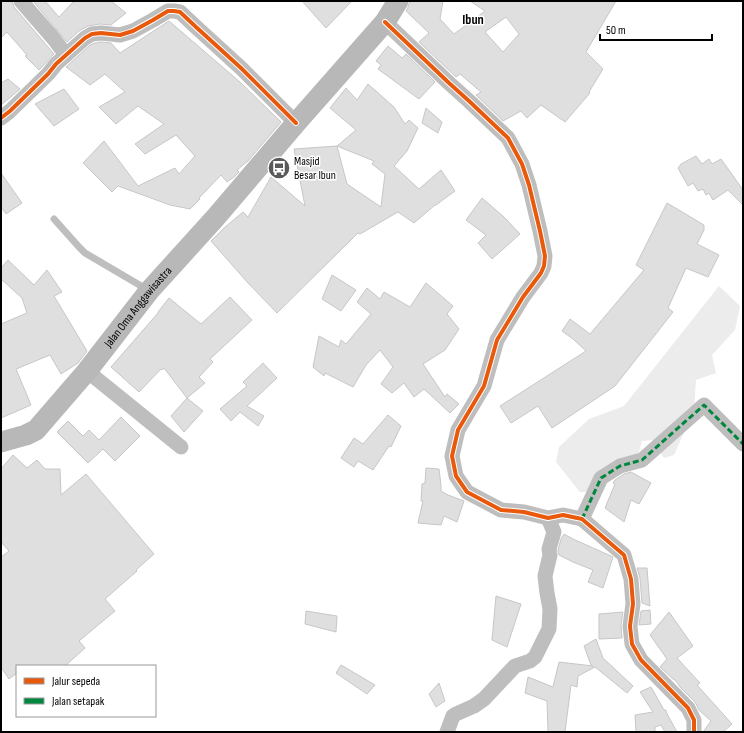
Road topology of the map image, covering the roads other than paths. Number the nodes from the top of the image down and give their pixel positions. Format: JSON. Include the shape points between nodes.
{"nodes":[{"id":1,"x":21,"y":1,"type":"edge"},
{"id":2,"x":398,"y":1,"type":"edge"},
{"id":3,"x":385,"y":22,"type":"junction"},
{"id":4,"x":66,"y":55,"type":"junction"},
{"id":5,"x":1,"y":118,"type":"edge"},
{"id":6,"x":296,"y":123,"type":"junction"},
{"id":7,"x":54,"y":219,"type":"dead end"},
{"id":8,"x":150,"y":291,"type":"junction"},
{"id":9,"x":88,"y":372,"type":"junction"},
{"id":10,"x":1,"y":442,"type":"edge"},
{"id":11,"x":743,"y":444,"type":"edge"},
{"id":12,"x":181,"y":447,"type":"dead end"},
{"id":13,"x":548,"y":518,"type":"junction"},
{"id":14,"x":582,"y":519,"type":"junction"},
{"id":15,"x":447,"y":732,"type":"edge"},
{"id":16,"x":694,"y":732,"type":"edge"}],
"edges":[{"from":1,"to":4,"type":"street"},
{"from":2,"to":3,"type":"main road","name":"Jalan Oma Anggawisastra"},
{"from":3,"to":6,"type":"main road","name":"Jalan Oma Anggawisastra"},
{"from":3,"to":13,"type":"street","via":[[508,138],[522,164],[529,185],[540,231],[544,266],[497,340],[484,386],[458,430],[452,456],[456,476],[467,492],[501,510]]},
{"from":4,"to":5,"type":"street"},
{"from":4,"to":6,"type":"street","via":[[92,34],[120,35],[147,24],[168,11],[180,12]]},
{"from":6,"to":8,"type":"main road","name":"Jalan Oma Anggawisastra"},
{"from":7,"to":8,"type":"lane","via":[[85,253]]},
{"from":8,"to":9,"type":"main road","name":"Jalan Oma Anggawisastra"},
{"from":9,"to":10,"type":"main road","name":"Jalan Oma Anggawisastra","via":[[36,430]]},
{"from":9,"to":12,"type":"street"},
{"from":11,"to":14,"type":"street","via":[[704,405],[642,460],[620,466],[601,478]]},
{"from":13,"to":14,"type":"street","via":[[563,515]]},
{"from":13,"to":15,"type":"street","via":[[554,532],[545,576],[550,609],[549,630],[535,657],[515,666],[479,703],[453,716]]},
{"from":14,"to":16,"type":"street","via":[[624,555],[631,579],[634,604],[630,626],[632,644],[641,660],[688,708],[694,720]]}]}
